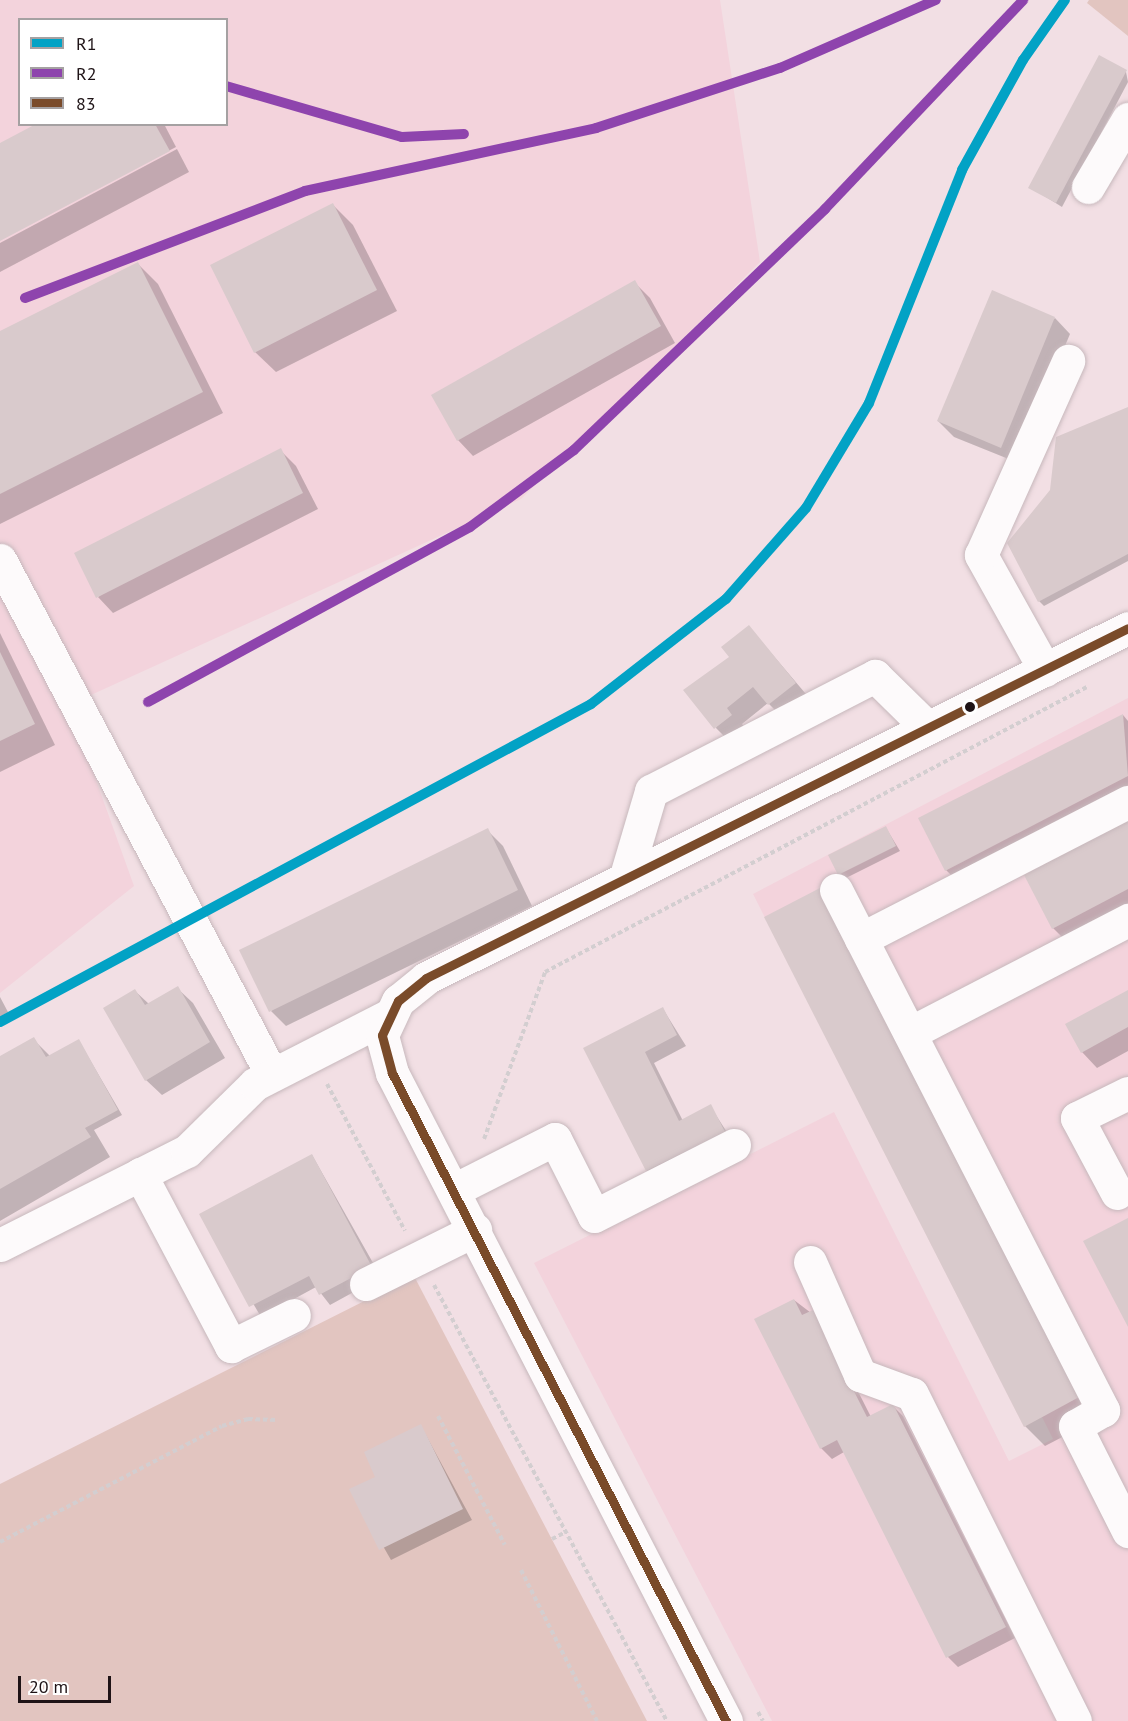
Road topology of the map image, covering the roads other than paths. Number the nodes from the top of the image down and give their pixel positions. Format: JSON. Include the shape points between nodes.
{"nodes":[{"id":1,"x":1128,"y":119,"type":"edge"},
{"id":2,"x":1088,"y":188,"type":"dead end"},
{"id":3,"x":1068,"y":361,"type":"dead end"},
{"id":4,"x":0,"y":560,"type":"edge"},
{"id":5,"x":1128,"y":628,"type":"edge"},
{"id":6,"x":1045,"y":670,"type":"junction"},
{"id":7,"x":928,"y":729,"type":"junction"},
{"id":8,"x":1128,"y":802,"type":"edge"},
{"id":9,"x":625,"y":879,"type":"junction"},
{"id":10,"x":836,"y":890,"type":"dead end"},
{"id":11,"x":1128,"y":920,"type":"edge"},
{"id":12,"x":861,"y":939,"type":"junction"},
{"id":13,"x":390,"y":1015,"type":"junction"},
{"id":14,"x":910,"y":1033,"type":"junction"},
{"id":15,"x":272,"y":1075,"type":"junction"},
{"id":16,"x":1128,"y":1093,"type":"edge"},
{"id":17,"x":734,"y":1145,"type":"dead end"},
{"id":18,"x":140,"y":1174,"type":"junction"},
{"id":19,"x":467,"y":1183,"type":"junction"},
{"id":20,"x":1117,"y":1193,"type":"dead end"},
{"id":21,"x":475,"y":1230,"type":"junction"},
{"id":22,"x":0,"y":1245,"type":"edge"},
{"id":23,"x":810,"y":1262,"type":"dead end"},
{"id":24,"x":366,"y":1284,"type":"dead end"},
{"id":25,"x":294,"y":1314,"type":"dead end"},
{"id":26,"x":1128,"y":1531,"type":"edge"},
{"id":27,"x":726,"y":1721,"type":"edge"},
{"id":28,"x":1075,"y":1721,"type":"edge"}],
"edges":[{"from":1,"to":2,"type":"street"},
{"from":3,"to":6,"type":"street","via":[[981,555]]},
{"from":4,"to":15,"type":"street"},
{"from":5,"to":6,"type":"street"},
{"from":6,"to":7,"type":"street"},
{"from":7,"to":9,"type":"street"},
{"from":7,"to":9,"type":"street","via":[[875,676],[651,791]]},
{"from":8,"to":12,"type":"street"},
{"from":9,"to":13,"type":"street","via":[[426,978]]},
{"from":10,"to":12,"type":"street"},
{"from":11,"to":14,"type":"street"},
{"from":12,"to":14,"type":"street"},
{"from":13,"to":15,"type":"street"},
{"from":13,"to":19,"type":"street","via":[[382,1035],[384,1055]]},
{"from":14,"to":26,"type":"street","via":[[1103,1410],[1075,1426]]},
{"from":15,"to":18,"type":"street","via":[[255,1084],[187,1151]]},
{"from":16,"to":20,"type":"street","via":[[1077,1118]]},
{"from":17,"to":19,"type":"street","via":[[594,1216],[555,1140]]},
{"from":18,"to":22,"type":"street"},
{"from":18,"to":25,"type":"street","via":[[231,1346]]},
{"from":19,"to":21,"type":"street"},
{"from":21,"to":24,"type":"street"},
{"from":21,"to":27,"type":"street"},
{"from":23,"to":28,"type":"street","via":[[860,1375],[912,1394]]}]}
